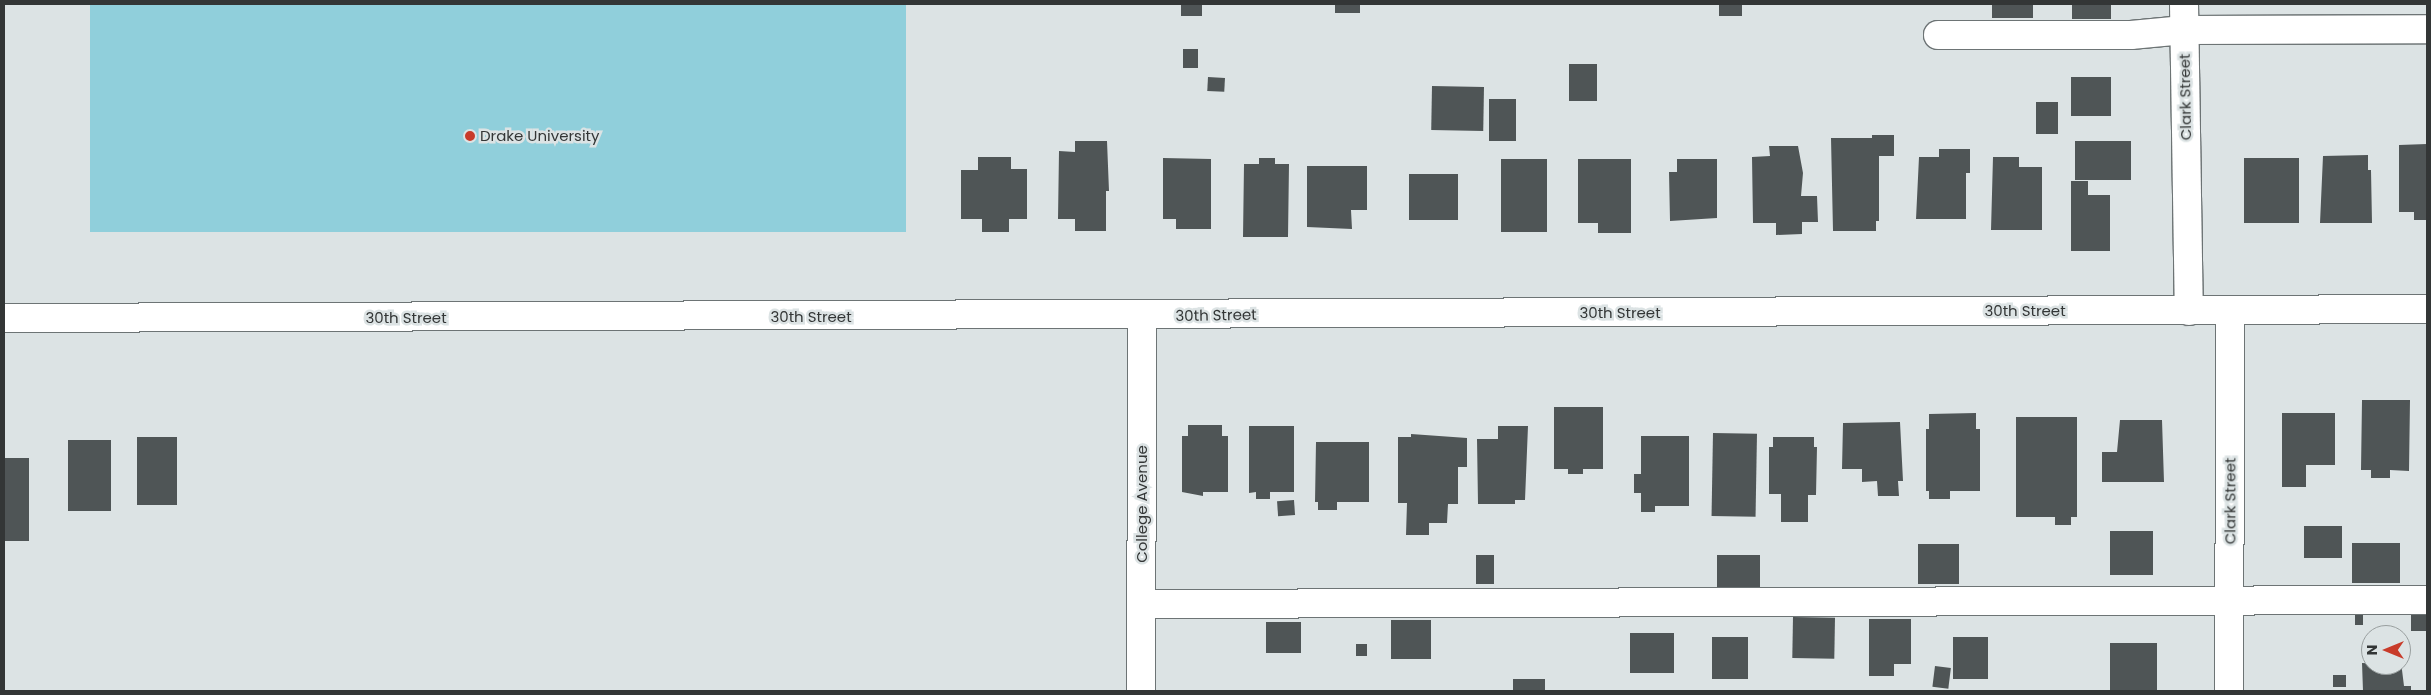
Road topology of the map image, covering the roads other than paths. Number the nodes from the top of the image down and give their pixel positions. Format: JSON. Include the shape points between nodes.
{"nodes":[{"id":1,"x":2184,"y":17,"type":"edge"},
{"id":2,"x":2427,"y":29,"type":"edge"},
{"id":3,"x":1938,"y":35,"type":"dead end"},
{"id":4,"x":2427,"y":309,"type":"edge"},
{"id":5,"x":2230,"y":310,"type":"junction"},
{"id":6,"x":2189,"y":311,"type":"junction"},
{"id":7,"x":1142,"y":316,"type":"junction"},
{"id":8,"x":4,"y":318,"type":"edge"},
{"id":9,"x":2230,"y":599,"type":"junction"},
{"id":10,"x":2427,"y":600,"type":"edge"},
{"id":11,"x":1142,"y":604,"type":"junction"},
{"id":12,"x":1141,"y":691,"type":"edge"},
{"id":13,"x":2229,"y":691,"type":"edge"}],
"edges":[{"from":1,"to":2,"type":"street"},
{"from":1,"to":3,"type":"street","via":[[2131,35]]},
{"from":1,"to":6,"type":"street","name":"Clark Street"},
{"from":4,"to":5,"type":"street","name":"30th Street"},
{"from":5,"to":6,"type":"street","name":"30th Street"},
{"from":5,"to":9,"type":"street","name":"Clark Street"},
{"from":6,"to":7,"type":"street","name":"30th Street"},
{"from":7,"to":8,"type":"street","name":"30th Street"},
{"from":7,"to":11,"type":"street","name":"College Avenue"},
{"from":9,"to":10,"type":"street"},
{"from":9,"to":11,"type":"street"},
{"from":9,"to":13,"type":"street","name":"Clark Street"},
{"from":11,"to":12,"type":"street","name":"College Avenue"}]}
